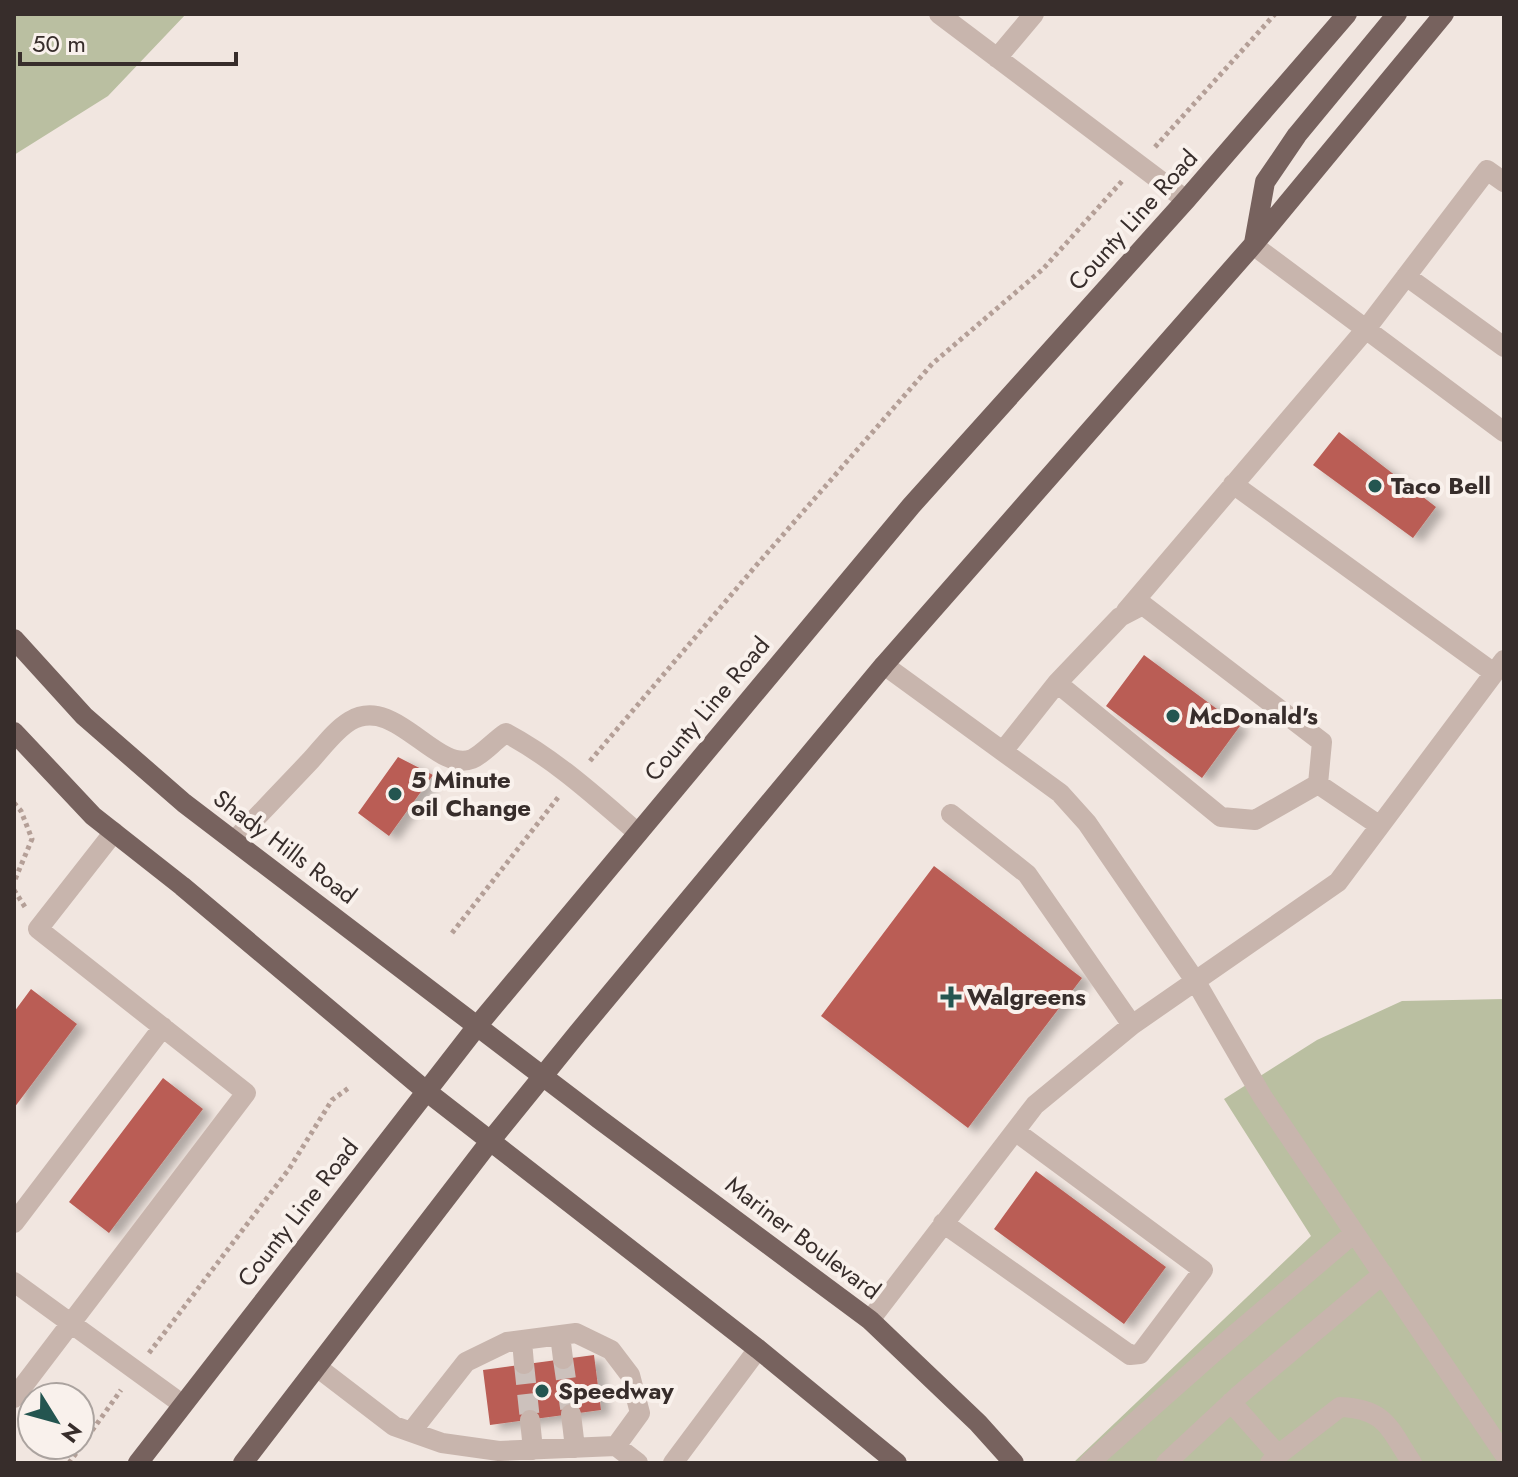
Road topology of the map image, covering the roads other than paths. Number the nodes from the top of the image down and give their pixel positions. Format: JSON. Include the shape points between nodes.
{"nodes":[{"id":1,"x":939,"y":14,"type":"edge"},
{"id":2,"x":1034,"y":14,"type":"edge"},
{"id":3,"x":1347,"y":14,"type":"edge"},
{"id":4,"x":1397,"y":14,"type":"edge"},
{"id":5,"x":1444,"y":14,"type":"edge"},
{"id":6,"x":997,"y":58,"type":"junction"},
{"id":7,"x":1504,"y":182,"type":"edge"},
{"id":8,"x":1186,"y":200,"type":"junction"},
{"id":9,"x":1253,"y":245,"type":"junction"},
{"id":10,"x":1406,"y":276,"type":"junction"},
{"id":11,"x":1366,"y":329,"type":"junction"},
{"id":12,"x":1504,"y":347,"type":"edge"},
{"id":13,"x":1504,"y":432,"type":"edge"},
{"id":14,"x":1233,"y":484,"type":"junction"},
{"id":15,"x":1120,"y":617,"type":"junction"},
{"id":16,"x":14,"y":639,"type":"edge"},
{"id":17,"x":884,"y":665,"type":"junction"},
{"id":18,"x":1499,"y":667,"type":"edge"},
{"id":19,"x":1057,"y":683,"type":"junction"},
{"id":20,"x":14,"y":732,"type":"edge"},
{"id":21,"x":1003,"y":751,"type":"junction"},
{"id":22,"x":1318,"y":784,"type":"junction"},
{"id":23,"x":951,"y":814,"type":"dead end"},
{"id":24,"x":1380,"y":826,"type":"junction"},
{"id":25,"x":114,"y":832,"type":"junction"},
{"id":26,"x":638,"y":833,"type":"junction"},
{"id":27,"x":234,"y":841,"type":"junction"},
{"id":28,"x":1196,"y":982,"type":"junction"},
{"id":29,"x":478,"y":1025,"type":"junction"},
{"id":30,"x":1132,"y":1025,"type":"junction"},
{"id":31,"x":163,"y":1027,"type":"junction"},
{"id":32,"x":544,"y":1075,"type":"junction"},
{"id":33,"x":426,"y":1091,"type":"junction"},
{"id":34,"x":1015,"y":1131,"type":"junction"},
{"id":35,"x":491,"y":1140,"type":"junction"},
{"id":36,"x":14,"y":1223,"type":"edge"},
{"id":37,"x":943,"y":1223,"type":"junction"},
{"id":38,"x":1353,"y":1234,"type":"junction"},
{"id":39,"x":1383,"y":1274,"type":"junction"},
{"id":40,"x":14,"y":1282,"type":"edge"},
{"id":41,"x":870,"y":1320,"type":"junction"},
{"id":42,"x":70,"y":1324,"type":"junction"},
{"id":43,"x":560,"y":1335,"type":"junction"},
{"id":44,"x":522,"y":1341,"type":"junction"},
{"id":45,"x":758,"y":1349,"type":"junction"},
{"id":46,"x":563,"y":1359,"type":"tunnel mouth"},
{"id":47,"x":524,"y":1364,"type":"tunnel mouth"},
{"id":48,"x":317,"y":1367,"type":"junction"},
{"id":49,"x":14,"y":1398,"type":"edge"},
{"id":50,"x":1231,"y":1402,"type":"junction"},
{"id":51,"x":182,"y":1404,"type":"junction"},
{"id":52,"x":571,"y":1414,"type":"tunnel mouth"},
{"id":53,"x":530,"y":1420,"type":"tunnel mouth"},
{"id":54,"x":411,"y":1432,"type":"junction"},
{"id":55,"x":616,"y":1446,"type":"junction"},
{"id":56,"x":575,"y":1448,"type":"junction"},
{"id":57,"x":533,"y":1450,"type":"junction"},
{"id":58,"x":1504,"y":1454,"type":"edge"},
{"id":59,"x":1274,"y":1459,"type":"edge"},
{"id":60,"x":138,"y":1463,"type":"edge"},
{"id":61,"x":243,"y":1463,"type":"edge"},
{"id":62,"x":638,"y":1463,"type":"edge"},
{"id":63,"x":673,"y":1463,"type":"edge"},
{"id":64,"x":897,"y":1463,"type":"edge"},
{"id":65,"x":1014,"y":1463,"type":"edge"},
{"id":66,"x":1089,"y":1463,"type":"edge"},
{"id":67,"x":1166,"y":1463,"type":"edge"},
{"id":68,"x":1412,"y":1463,"type":"edge"}],
"edges":[{"from":1,"to":6,"type":"street"},
{"from":2,"to":6,"type":"street"},
{"from":3,"to":8,"type":"main road","name":"County Line Road"},
{"from":4,"to":9,"type":"main road","via":[[1265,182]]},
{"from":5,"to":9,"type":"main road"},
{"from":6,"to":8,"type":"street"},
{"from":7,"to":10,"type":"street","via":[[1487,170]]},
{"from":8,"to":26,"type":"main road","name":"County Line Road","via":[[911,506]]},
{"from":9,"to":11,"type":"street"},
{"from":9,"to":17,"type":"main road"},
{"from":10,"to":11,"type":"street"},
{"from":10,"to":12,"type":"street"},
{"from":11,"to":13,"type":"street"},
{"from":11,"to":14,"type":"street"},
{"from":14,"to":15,"type":"street"},
{"from":14,"to":18,"type":"street"},
{"from":15,"to":19,"type":"street"},
{"from":15,"to":22,"type":"street","via":[[1143,605],[1322,742]]},
{"from":16,"to":27,"type":"main road","name":"Shady Hills Road","via":[[84,716]]},
{"from":17,"to":21,"type":"street"},
{"from":17,"to":32,"type":"main road"},
{"from":18,"to":24,"type":"street"},
{"from":19,"to":21,"type":"street"},
{"from":19,"to":22,"type":"street","via":[[1221,817],[1255,820]]},
{"from":20,"to":25,"type":"main road"},
{"from":21,"to":28,"type":"street","via":[[1060,793],[1087,823]]},
{"from":22,"to":24,"type":"street"},
{"from":23,"to":30,"type":"street","via":[[1027,874]]},
{"from":24,"to":28,"type":"street","via":[[1338,882]]},
{"from":25,"to":31,"type":"street","via":[[38,929]]},
{"from":25,"to":33,"type":"main road"},
{"from":26,"to":27,"type":"street","via":[[575,778],[506,733],[474,759],[458,761],[376,714],[351,721],[331,738]]},
{"from":26,"to":29,"type":"main road","name":"County Line Road"},
{"from":27,"to":29,"type":"main road","name":"Shady Hills Road"},
{"from":28,"to":30,"type":"street"},
{"from":28,"to":38,"type":"street","via":[[1262,1096]]},
{"from":29,"to":32,"type":"main road","name":"Shady Hills Road"},
{"from":29,"to":33,"type":"main road","name":"County Line Road"},
{"from":30,"to":34,"type":"street","via":[[1035,1105]]},
{"from":31,"to":36,"type":"street"},
{"from":31,"to":42,"type":"street","via":[[246,1093]]},
{"from":32,"to":35,"type":"main road"},
{"from":32,"to":41,"type":"main road","name":"Mariner Boulevard"},
{"from":33,"to":35,"type":"main road"},
{"from":33,"to":51,"type":"main road","name":"County Line Road"},
{"from":34,"to":37,"type":"street"},
{"from":34,"to":37,"type":"street","via":[[1203,1270],[1140,1354],[1130,1355]]},
{"from":35,"to":45,"type":"main road"},
{"from":35,"to":48,"type":"main road"},
{"from":37,"to":41,"type":"street"},
{"from":38,"to":39,"type":"street"},
{"from":38,"to":66,"type":"street"},
{"from":39,"to":50,"type":"street"},
{"from":39,"to":58,"type":"street"},
{"from":40,"to":42,"type":"street"},
{"from":41,"to":65,"type":"main road","name":"Mariner Boulevard"},
{"from":42,"to":49,"type":"street"},
{"from":42,"to":51,"type":"street"},
{"from":43,"to":44,"type":"street"},
{"from":43,"to":46,"type":"street"},
{"from":43,"to":55,"type":"street","via":[[576,1333],[611,1350],[630,1375],[640,1413]]},
{"from":44,"to":47,"type":"street"},
{"from":44,"to":54,"type":"street","via":[[507,1342],[466,1362]]},
{"from":45,"to":63,"type":"street"},
{"from":45,"to":64,"type":"main road"},
{"from":48,"to":54,"type":"street","via":[[394,1426]]},
{"from":48,"to":61,"type":"main road"},
{"from":50,"to":59,"type":"street"},
{"from":50,"to":67,"type":"street"},
{"from":51,"to":60,"type":"main road","name":"County Line Road"},
{"from":52,"to":56,"type":"street"},
{"from":53,"to":57,"type":"street"},
{"from":54,"to":57,"type":"street","via":[[456,1445]]},
{"from":55,"to":56,"type":"street"},
{"from":55,"to":62,"type":"street"},
{"from":56,"to":57,"type":"street"},
{"from":59,"to":68,"type":"street","via":[[1340,1407],[1363,1408],[1383,1418]]}]}
